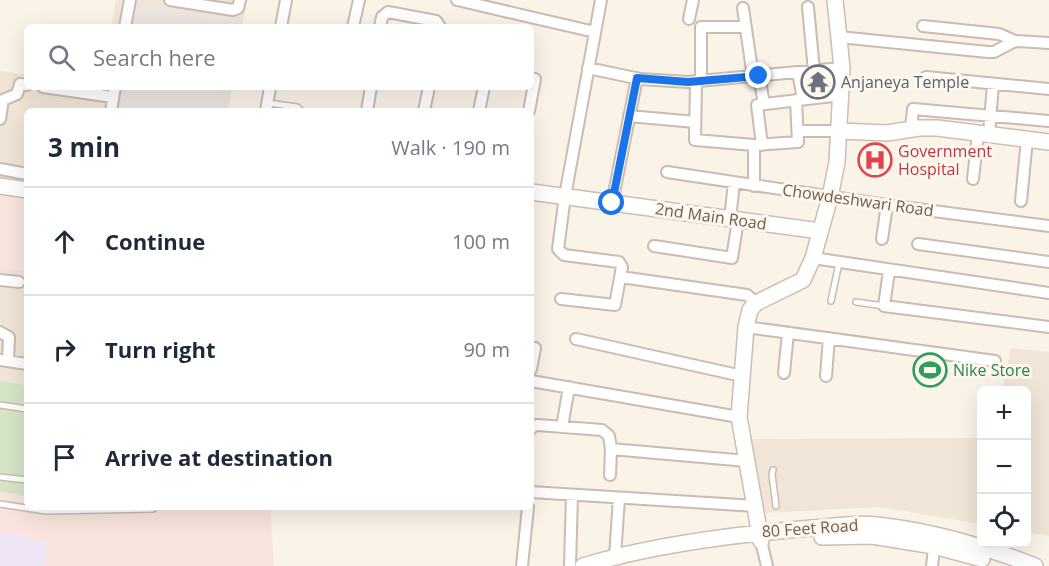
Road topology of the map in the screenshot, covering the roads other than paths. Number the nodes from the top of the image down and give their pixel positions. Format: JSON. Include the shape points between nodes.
{"nodes":[{"id":1,"x":130,"y":0,"type":"edge"},
{"id":2,"x":170,"y":0,"type":"edge"},
{"id":3,"x":240,"y":0,"type":"edge"},
{"id":4,"x":286,"y":0,"type":"edge"},
{"id":5,"x":358,"y":0,"type":"edge"},
{"id":6,"x":460,"y":0,"type":"edge"},
{"id":7,"x":602,"y":0,"type":"edge"},
{"id":8,"x":693,"y":0,"type":"edge"},
{"id":9,"x":835,"y":0,"type":"edge"},
{"id":10,"x":808,"y":7,"type":"dead end"},
{"id":11,"x":743,"y":8,"type":"dead end"},
{"id":12,"x":689,"y":19,"type":"dead end"},
{"id":13,"x":126,"y":24,"type":"edge"},
{"id":14,"x":282,"y":24,"type":"edge"},
{"id":15,"x":354,"y":24,"type":"edge"},
{"id":16,"x":381,"y":24,"type":"edge"},
{"id":17,"x":438,"y":24,"type":"edge"},
{"id":18,"x":923,"y":26,"type":"dead end"},
{"id":19,"x":746,"y":27,"type":"junction"},
{"id":20,"x":595,"y":32,"type":"junction"},
{"id":21,"x":839,"y":37,"type":"junction"},
{"id":22,"x":1015,"y":40,"type":"junction"},
{"id":23,"x":1049,"y":43,"type":"edge"},
{"id":24,"x":588,"y":68,"type":"junction"},
{"id":25,"x":842,"y":68,"type":"junction"},
{"id":26,"x":814,"y":71,"type":"junction"},
{"id":27,"x":798,"y":72,"type":"junction"},
{"id":28,"x":756,"y":76,"type":"junction"},
{"id":29,"x":926,"y":77,"type":"dead end"},
{"id":30,"x":637,"y":78,"type":"junction"},
{"id":31,"x":699,"y":81,"type":"junction"},
{"id":32,"x":993,"y":84,"type":"junction"},
{"id":33,"x":24,"y":85,"type":"edge"},
{"id":34,"x":1049,"y":89,"type":"edge"},
{"id":35,"x":86,"y":90,"type":"edge"},
{"id":36,"x":270,"y":90,"type":"edge"},
{"id":37,"x":370,"y":90,"type":"edge"},
{"id":38,"x":428,"y":90,"type":"edge"},
{"id":39,"x":483,"y":90,"type":"edge"},
{"id":40,"x":534,"y":90,"type":"edge"},
{"id":41,"x":114,"y":92,"type":"edge"},
{"id":42,"x":841,"y":95,"type":"junction"},
{"id":43,"x":799,"y":100,"type":"junction"},
{"id":44,"x":764,"y":104,"type":"junction"},
{"id":45,"x":267,"y":107,"type":"edge"},
{"id":46,"x":111,"y":108,"type":"edge"},
{"id":47,"x":298,"y":108,"type":"edge"},
{"id":48,"x":368,"y":108,"type":"edge"},
{"id":49,"x":425,"y":108,"type":"edge"},
{"id":50,"x":480,"y":108,"type":"edge"},
{"id":51,"x":530,"y":108,"type":"edge"},
{"id":52,"x":629,"y":116,"type":"junction"},
{"id":53,"x":991,"y":116,"type":"junction"},
{"id":54,"x":0,"y":119,"type":"edge"},
{"id":55,"x":1049,"y":121,"type":"edge"},
{"id":56,"x":695,"y":122,"type":"junction"},
{"id":57,"x":911,"y":129,"type":"junction"},
{"id":58,"x":798,"y":131,"type":"junction"},
{"id":59,"x":840,"y":131,"type":"junction"},
{"id":60,"x":983,"y":134,"type":"junction"},
{"id":61,"x":1027,"y":139,"type":"junction"},
{"id":62,"x":1049,"y":142,"type":"edge"},
{"id":63,"x":758,"y":145,"type":"junction"},
{"id":64,"x":0,"y":169,"type":"edge"},
{"id":65,"x":667,"y":172,"type":"dead end"},
{"id":66,"x":24,"y":173,"type":"edge"},
{"id":67,"x":973,"y":179,"type":"dead end"},
{"id":68,"x":734,"y":183,"type":"junction"},
{"id":69,"x":0,"y":186,"type":"edge"},
{"id":70,"x":754,"y":186,"type":"junction"},
{"id":71,"x":24,"y":190,"type":"edge"},
{"id":72,"x":534,"y":192,"type":"edge"},
{"id":73,"x":565,"y":196,"type":"junction"},
{"id":74,"x":830,"y":196,"type":"junction"},
{"id":75,"x":1021,"y":201,"type":"dead end"},
{"id":76,"x":612,"y":203,"type":"junction"},
{"id":77,"x":886,"y":205,"type":"junction"},
{"id":78,"x":734,"y":220,"type":"junction"},
{"id":79,"x":1049,"y":226,"type":"edge"},
{"id":80,"x":820,"y":231,"type":"junction"},
{"id":81,"x":882,"y":239,"type":"dead end"},
{"id":82,"x":918,"y":244,"type":"dead end"},
{"id":83,"x":654,"y":246,"type":"dead end"},
{"id":84,"x":813,"y":258,"type":"junction"},
{"id":85,"x":1049,"y":262,"type":"edge"},
{"id":86,"x":839,"y":263,"type":"junction"},
{"id":87,"x":889,"y":271,"type":"junction"},
{"id":88,"x":621,"y":277,"type":"junction"},
{"id":89,"x":0,"y":280,"type":"edge"},
{"id":90,"x":19,"y":282,"type":"dead end"},
{"id":91,"x":1049,"y":293,"type":"edge"},
{"id":92,"x":561,"y":299,"type":"dead end"},
{"id":93,"x":831,"y":302,"type":"dead end"},
{"id":94,"x":756,"y":303,"type":"junction"},
{"id":95,"x":856,"y":303,"type":"dead end"},
{"id":96,"x":884,"y":306,"type":"junction"},
{"id":97,"x":746,"y":327,"type":"junction"},
{"id":98,"x":1049,"y":327,"type":"edge"},
{"id":99,"x":0,"y":332,"type":"edge"},
{"id":100,"x":788,"y":333,"type":"junction"},
{"id":101,"x":829,"y":338,"type":"junction"},
{"id":102,"x":576,"y":339,"type":"dead end"},
{"id":103,"x":535,"y":348,"type":"dead end"},
{"id":104,"x":534,"y":353,"type":"edge"},
{"id":105,"x":4,"y":361,"type":"edge"},
{"id":106,"x":995,"y":361,"type":"dead end"},
{"id":107,"x":24,"y":364,"type":"edge"},
{"id":108,"x":784,"y":373,"type":"dead end"},
{"id":109,"x":742,"y":376,"type":"junction"},
{"id":110,"x":826,"y":376,"type":"dead end"},
{"id":111,"x":534,"y":381,"type":"edge"},
{"id":112,"x":569,"y":387,"type":"junction"},
{"id":113,"x":0,"y":405,"type":"edge"},
{"id":114,"x":24,"y":409,"type":"edge"},
{"id":115,"x":739,"y":417,"type":"junction"},
{"id":116,"x":534,"y":426,"type":"edge"},
{"id":117,"x":562,"y":427,"type":"junction"},
{"id":118,"x":610,"y":449,"type":"junction"},
{"id":119,"x":747,"y":461,"type":"junction"},
{"id":120,"x":773,"y":470,"type":"dead end"},
{"id":121,"x":610,"y":475,"type":"dead end"},
{"id":122,"x":0,"y":477,"type":"edge"},
{"id":123,"x":24,"y":480,"type":"edge"},
{"id":124,"x":534,"y":492,"type":"edge"},
{"id":125,"x":572,"y":495,"type":"junction"},
{"id":126,"x":619,"y":498,"type":"junction"},
{"id":127,"x":0,"y":504,"type":"edge"},
{"id":128,"x":756,"y":506,"type":"junction"},
{"id":129,"x":776,"y":506,"type":"dead end"},
{"id":130,"x":24,"y":508,"type":"edge"},
{"id":131,"x":39,"y":510,"type":"edge"},
{"id":132,"x":100,"y":510,"type":"edge"},
{"id":133,"x":528,"y":510,"type":"edge"},
{"id":134,"x":760,"y":537,"type":"junction"},
{"id":135,"x":935,"y":541,"type":"junction"},
{"id":136,"x":614,"y":561,"type":"edge"},
{"id":137,"x":974,"y":561,"type":"edge"},
{"id":138,"x":522,"y":566,"type":"edge"},
{"id":139,"x":570,"y":566,"type":"edge"},
{"id":140,"x":583,"y":566,"type":"edge"},
{"id":141,"x":767,"y":566,"type":"edge"},
{"id":142,"x":932,"y":566,"type":"edge"},
{"id":143,"x":1011,"y":566,"type":"edge"},
{"id":144,"x":1035,"y":566,"type":"edge"}],
"edges":[{"from":1,"to":13,"type":"street"},
{"from":2,"to":3,"type":"street","via":[[233,10]]},
{"from":4,"to":14,"type":"street"},
{"from":5,"to":15,"type":"street"},
{"from":6,"to":20,"type":"street"},
{"from":7,"to":20,"type":"street"},
{"from":8,"to":12,"type":"street"},
{"from":9,"to":21,"type":"street"},
{"from":10,"to":26,"type":"street"},
{"from":11,"to":19,"type":"street"},
{"from":16,"to":17,"type":"street","via":[[388,12]]},
{"from":18,"to":22,"type":"street","via":[[999,34]]},
{"from":19,"to":28,"type":"street"},
{"from":19,"to":31,"type":"street","via":[[702,27]]},
{"from":20,"to":24,"type":"street"},
{"from":21,"to":22,"type":"street","via":[[988,52]]},
{"from":21,"to":25,"type":"street"},
{"from":22,"to":23,"type":"street"},
{"from":24,"to":30,"type":"street"},
{"from":24,"to":73,"type":"street"},
{"from":25,"to":26,"type":"street"},
{"from":25,"to":42,"type":"street"},
{"from":26,"to":27,"type":"street"},
{"from":27,"to":28,"type":"street"},
{"from":27,"to":43,"type":"street"},
{"from":28,"to":31,"type":"street"},
{"from":28,"to":44,"type":"street"},
{"from":29,"to":32,"type":"street"},
{"from":30,"to":31,"type":"street"},
{"from":30,"to":52,"type":"street"},
{"from":31,"to":56,"type":"street"},
{"from":32,"to":34,"type":"street"},
{"from":32,"to":53,"type":"street"},
{"from":33,"to":54,"type":"street","via":[[3,100]]},
{"from":35,"to":41,"type":"street"},
{"from":36,"to":45,"type":"street"},
{"from":37,"to":48,"type":"street"},
{"from":38,"to":49,"type":"street"},
{"from":39,"to":50,"type":"street"},
{"from":40,"to":51,"type":"street"},
{"from":41,"to":46,"type":"street"},
{"from":42,"to":43,"type":"street"},
{"from":42,"to":59,"type":"street"},
{"from":43,"to":44,"type":"street"},
{"from":43,"to":58,"type":"street"},
{"from":44,"to":63,"type":"street","via":[[757,105]]},
{"from":45,"to":47,"type":"lane"},
{"from":52,"to":56,"type":"street"},
{"from":52,"to":76,"type":"street"},
{"from":53,"to":55,"type":"street"},
{"from":53,"to":57,"type":"street","via":[[912,109]]},
{"from":53,"to":60,"type":"street"},
{"from":56,"to":63,"type":"street","via":[[694,140]]},
{"from":57,"to":59,"type":"street","via":[[887,133]]},
{"from":57,"to":60,"type":"street"},
{"from":58,"to":59,"type":"street"},
{"from":58,"to":63,"type":"street","via":[[798,142]]},
{"from":59,"to":74,"type":"street"},
{"from":60,"to":61,"type":"street"},
{"from":60,"to":67,"type":"street"},
{"from":61,"to":62,"type":"street"},
{"from":61,"to":75,"type":"street"},
{"from":63,"to":70,"type":"street"},
{"from":64,"to":66,"type":"street"},
{"from":65,"to":68,"type":"street","name":"Chowdeshwari Road"},
{"from":68,"to":70,"type":"street","name":"Chowdeshwari Road"},
{"from":68,"to":78,"type":"street"},
{"from":69,"to":71,"type":"street"},
{"from":70,"to":74,"type":"street","name":"Chowdeshwari Road"},
{"from":72,"to":73,"type":"street","name":"2nd Main Road"},
{"from":73,"to":76,"type":"street","name":"2nd Main Road"},
{"from":73,"to":88,"type":"street","via":[[560,253],[619,262]]},
{"from":74,"to":77,"type":"street","name":"Chowdeshwari Road"},
{"from":74,"to":80,"type":"street"},
{"from":76,"to":78,"type":"street","name":"2nd Main Road"},
{"from":77,"to":79,"type":"street","name":"Chowdeshwari Road"},
{"from":77,"to":81,"type":"street"},
{"from":78,"to":80,"type":"street","name":"2nd Main Road"},
{"from":78,"to":83,"type":"street","via":[[732,258]]},
{"from":80,"to":84,"type":"street"},
{"from":82,"to":85,"type":"street"},
{"from":84,"to":86,"type":"street"},
{"from":84,"to":94,"type":"street","via":[[803,280]]},
{"from":86,"to":87,"type":"street"},
{"from":86,"to":93,"type":"lane"},
{"from":87,"to":91,"type":"street"},
{"from":87,"to":96,"type":"street"},
{"from":88,"to":92,"type":"street","via":[[615,305]]},
{"from":88,"to":94,"type":"street","via":[[747,296]]},
{"from":89,"to":90,"type":"street"},
{"from":94,"to":97,"type":"street"},
{"from":95,"to":96,"type":"lane"},
{"from":96,"to":98,"type":"street"},
{"from":97,"to":100,"type":"street"},
{"from":97,"to":109,"type":"street"},
{"from":99,"to":105,"type":"street","via":[[9,337]]},
{"from":100,"to":101,"type":"street"},
{"from":100,"to":108,"type":"street"},
{"from":101,"to":106,"type":"street"},
{"from":101,"to":110,"type":"street"},
{"from":102,"to":109,"type":"street"},
{"from":103,"to":104,"type":"street"},
{"from":105,"to":107,"type":"street"},
{"from":109,"to":115,"type":"street"},
{"from":111,"to":112,"type":"street"},
{"from":112,"to":115,"type":"street"},
{"from":112,"to":117,"type":"street"},
{"from":113,"to":114,"type":"lane"},
{"from":115,"to":119,"type":"street"},
{"from":116,"to":117,"type":"street"},
{"from":117,"to":118,"type":"street","via":[[602,430],[609,436]]},
{"from":118,"to":119,"type":"street"},
{"from":118,"to":121,"type":"street"},
{"from":119,"to":128,"type":"street"},
{"from":120,"to":129,"type":"lane"},
{"from":122,"to":123,"type":"lane"},
{"from":124,"to":125,"type":"street"},
{"from":125,"to":126,"type":"street"},
{"from":125,"to":139,"type":"street"},
{"from":126,"to":128,"type":"street"},
{"from":126,"to":136,"type":"street"},
{"from":127,"to":130,"type":"lane"},
{"from":128,"to":134,"type":"street"},
{"from":131,"to":132,"type":"lane"},
{"from":133,"to":138,"type":"street"},
{"from":134,"to":135,"type":"street","name":"80 Feet Road","via":[[886,526]]},
{"from":134,"to":136,"type":"street","name":"80 Feet Road"},
{"from":134,"to":141,"type":"street"},
{"from":135,"to":137,"type":"street","name":"80 Feet Road"},
{"from":135,"to":142,"type":"street"},
{"from":135,"to":144,"type":"street","name":"80 Feet Road","via":[[972,546]]},
{"from":136,"to":140,"type":"street","name":"80 Feet Road"},
{"from":137,"to":143,"type":"street","name":"80 Feet Road"}]}
